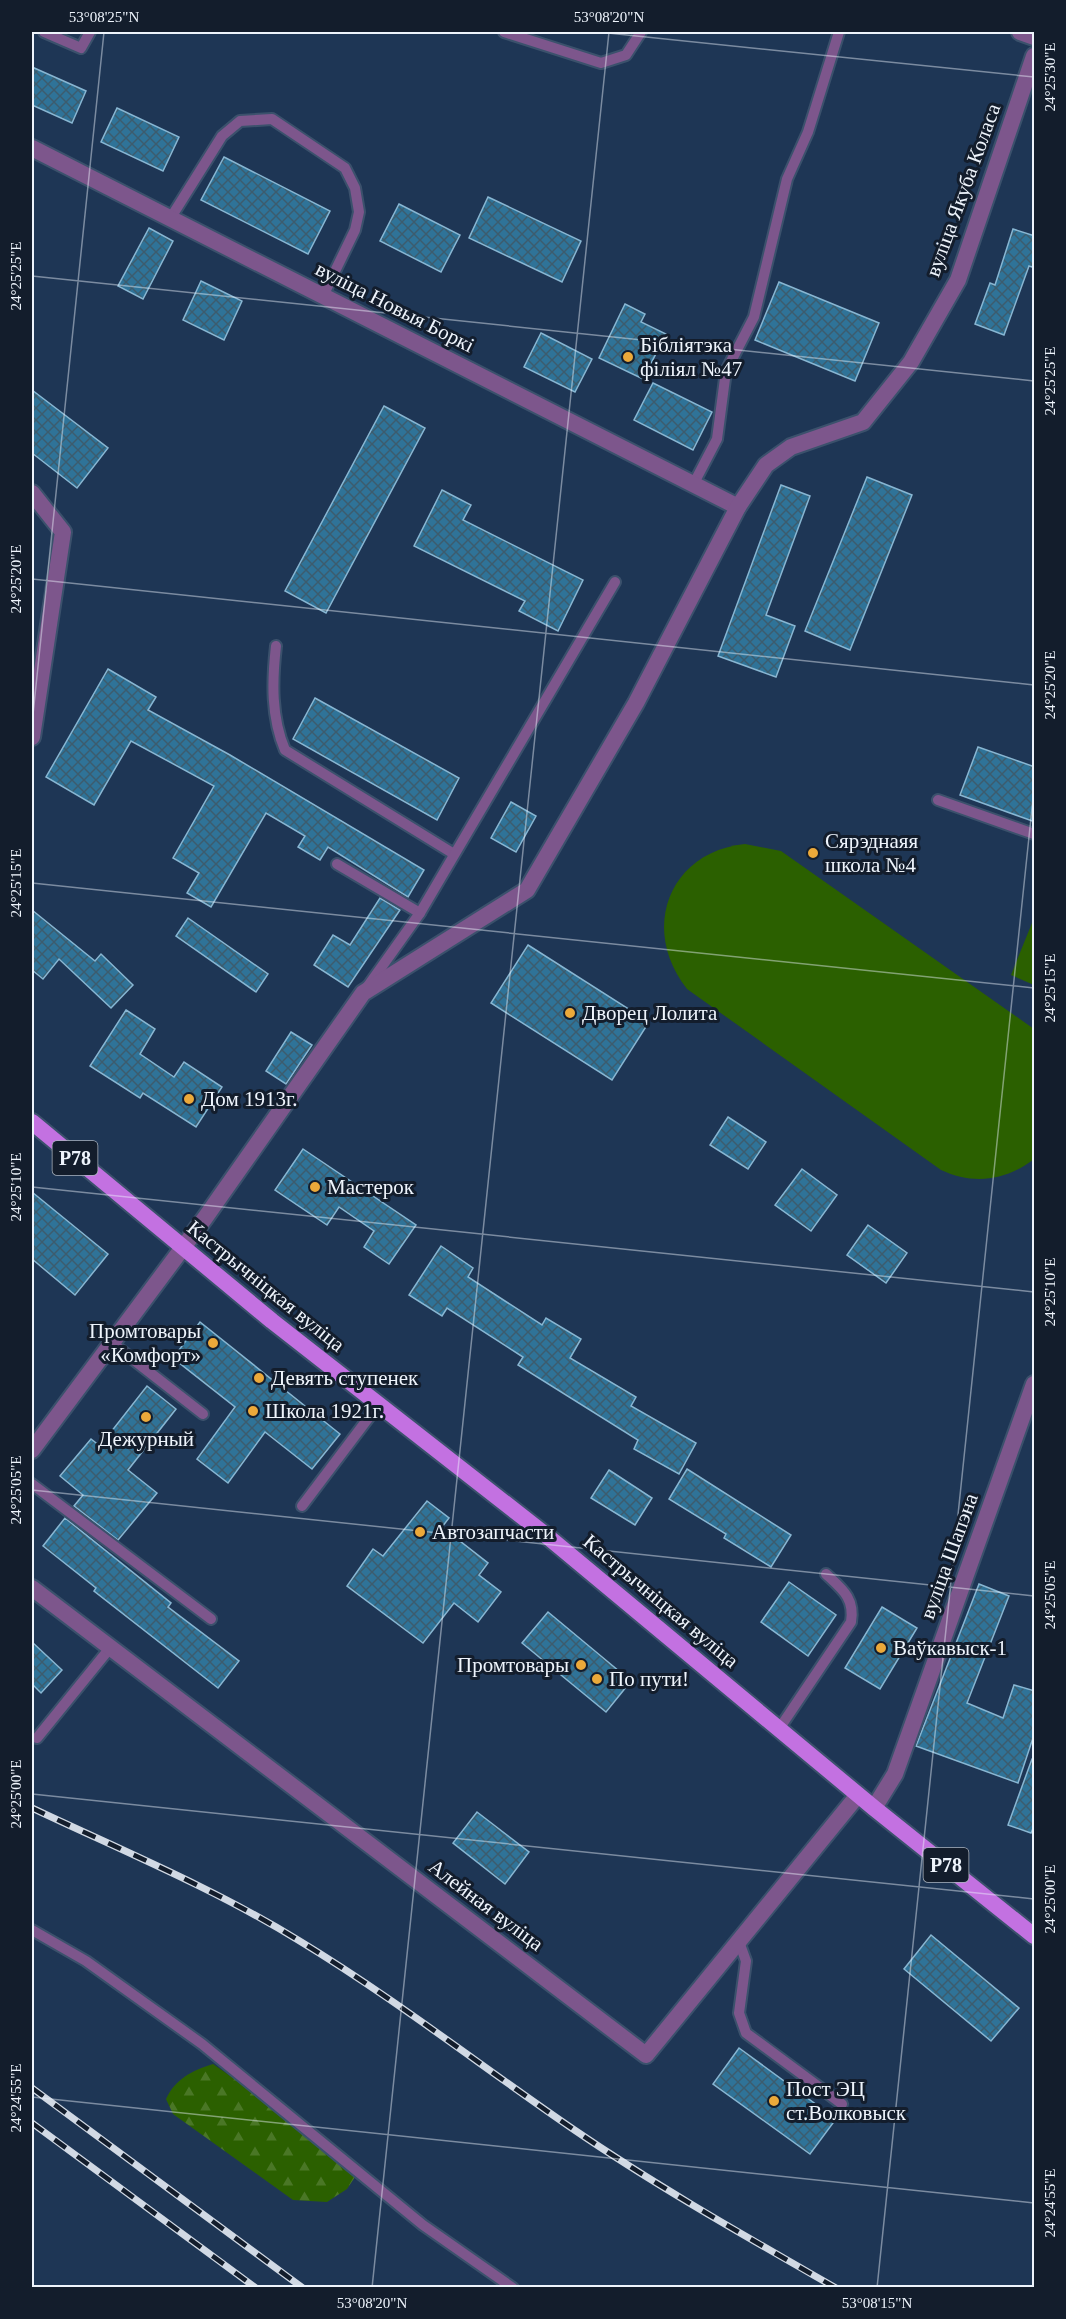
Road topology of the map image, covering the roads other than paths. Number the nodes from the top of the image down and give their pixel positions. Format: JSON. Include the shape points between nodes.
{"nodes":[{"id":1,"x":44,"y":32,"type":"edge"},
{"id":2,"x":90,"y":32,"type":"edge"},
{"id":3,"x":504,"y":32,"type":"edge"},
{"id":4,"x":641,"y":32,"type":"edge"},
{"id":5,"x":839,"y":32,"type":"edge"},
{"id":6,"x":1020,"y":32,"type":"edge"},
{"id":7,"x":1035,"y":37,"type":"edge"},
{"id":8,"x":1035,"y":56,"type":"edge"},
{"id":9,"x":32,"y":148,"type":"edge"},
{"id":10,"x":170,"y":219,"type":"junction"},
{"id":11,"x":322,"y":296,"type":"junction"},
{"id":12,"x":693,"y":485,"type":"junction"},
{"id":13,"x":32,"y":493,"type":"edge"},
{"id":14,"x":738,"y":507,"type":"junction"},
{"id":15,"x":615,"y":582,"type":"dead end"},
{"id":16,"x":276,"y":646,"type":"dead end"},
{"id":17,"x":32,"y":737,"type":"edge"},
{"id":18,"x":938,"y":800,"type":"dead end"},
{"id":19,"x":1035,"y":834,"type":"edge"},
{"id":20,"x":454,"y":854,"type":"junction"},
{"id":21,"x":337,"y":864,"type":"dead end"},
{"id":22,"x":420,"y":913,"type":"junction"},
{"id":23,"x":363,"y":993,"type":"junction"},
{"id":24,"x":32,"y":1122,"type":"edge"},
{"id":25,"x":182,"y":1248,"type":"junction"},
{"id":26,"x":112,"y":1343,"type":"junction"},
{"id":27,"x":1035,"y":1384,"type":"edge"},
{"id":28,"x":379,"y":1404,"type":"junction"},
{"id":29,"x":203,"y":1414,"type":"dead end"},
{"id":30,"x":32,"y":1450,"type":"edge"},
{"id":31,"x":32,"y":1484,"type":"edge"},
{"id":32,"x":302,"y":1506,"type":"dead end"},
{"id":33,"x":826,"y":1574,"type":"dead end"},
{"id":34,"x":32,"y":1588,"type":"edge"},
{"id":35,"x":211,"y":1619,"type":"dead end"},
{"id":36,"x":110,"y":1648,"type":"junction"},
{"id":37,"x":779,"y":1729,"type":"junction"},
{"id":38,"x":37,"y":1738,"type":"dead end"},
{"id":39,"x":858,"y":1795,"type":"junction"},
{"id":40,"x":874,"y":1808,"type":"junction"},
{"id":41,"x":32,"y":1930,"type":"edge"},
{"id":42,"x":1035,"y":1936,"type":"edge"},
{"id":43,"x":738,"y":1939,"type":"junction"},
{"id":44,"x":843,"y":2104,"type":"dead end"},
{"id":45,"x":513,"y":2288,"type":"edge"}],
"edges":[{"from":1,"to":2,"type":"lane","via":[[81,48]]},
{"from":3,"to":4,"type":"lane","via":[[601,63],[626,55]]},
{"from":5,"to":12,"type":"lane","via":[[808,132],[788,179],[754,317],[726,371],[717,439]]},
{"from":6,"to":7,"type":"street"},
{"from":8,"to":14,"type":"street","name":"вуліца Якуба Коласа","via":[[958,280],[911,362],[863,423],[791,447],[766,465]]},
{"from":9,"to":10,"type":"street","name":"вуліца Новыя Боркі"},
{"from":10,"to":11,"type":"street","name":"вуліца Новыя Боркі"},
{"from":10,"to":11,"type":"lane","via":[[222,136],[240,121],[272,119],[345,168],[355,188],[359,212],[355,231]]},
{"from":11,"to":12,"type":"street","name":"вуліца Новыя Боркі"},
{"from":12,"to":14,"type":"street","name":"вуліца Новыя Боркі"},
{"from":13,"to":17,"type":"street","via":[[63,532]]},
{"from":14,"to":23,"type":"street","via":[[636,703],[526,890]]},
{"from":15,"to":20,"type":"lane"},
{"from":16,"to":20,"type":"lane","via":[[272,679],[277,731],[285,750]]},
{"from":18,"to":19,"type":"lane"},
{"from":20,"to":22,"type":"lane"},
{"from":21,"to":22,"type":"lane"},
{"from":22,"to":23,"type":"lane"},
{"from":23,"to":25,"type":"street"},
{"from":24,"to":25,"type":"main road","name":"Кастрычніцкая вуліца","number":"Р78"},
{"from":25,"to":26,"type":"street"},
{"from":25,"to":28,"type":"main road","name":"Кастрычніцкая вуліца","number":"Р78"},
{"from":26,"to":29,"type":"lane"},
{"from":26,"to":30,"type":"street"},
{"from":27,"to":40,"type":"street","name":"вуліца Шапэна","via":[[895,1774]]},
{"from":28,"to":32,"type":"lane"},
{"from":28,"to":37,"type":"main road","name":"Кастрычніцкая вуліца","number":"Р78","via":[[547,1536]]},
{"from":31,"to":35,"type":"lane"},
{"from":33,"to":37,"type":"lane","via":[[848,1594],[853,1611],[851,1622]]},
{"from":34,"to":36,"type":"street","name":"Алейная вуліца"},
{"from":36,"to":38,"type":"lane"},
{"from":36,"to":43,"type":"street","name":"Алейная вуліца","via":[[646,2055]]},
{"from":37,"to":39,"type":"main road","name":"Кастрычніцкая вуліца","number":"Р78"},
{"from":39,"to":40,"type":"main road","name":"Кастрычніцкая вуліца","number":"Р78"},
{"from":39,"to":43,"type":"street","name":"Алейная вуліца"},
{"from":40,"to":42,"type":"main road","name":"Кастрычніцкая вуліца","number":"Р78"},
{"from":41,"to":45,"type":"lane","via":[[86,1961],[202,2044],[423,2225]]},
{"from":43,"to":44,"type":"lane","via":[[746,1961],[739,2013],[746,2033]]}]}
